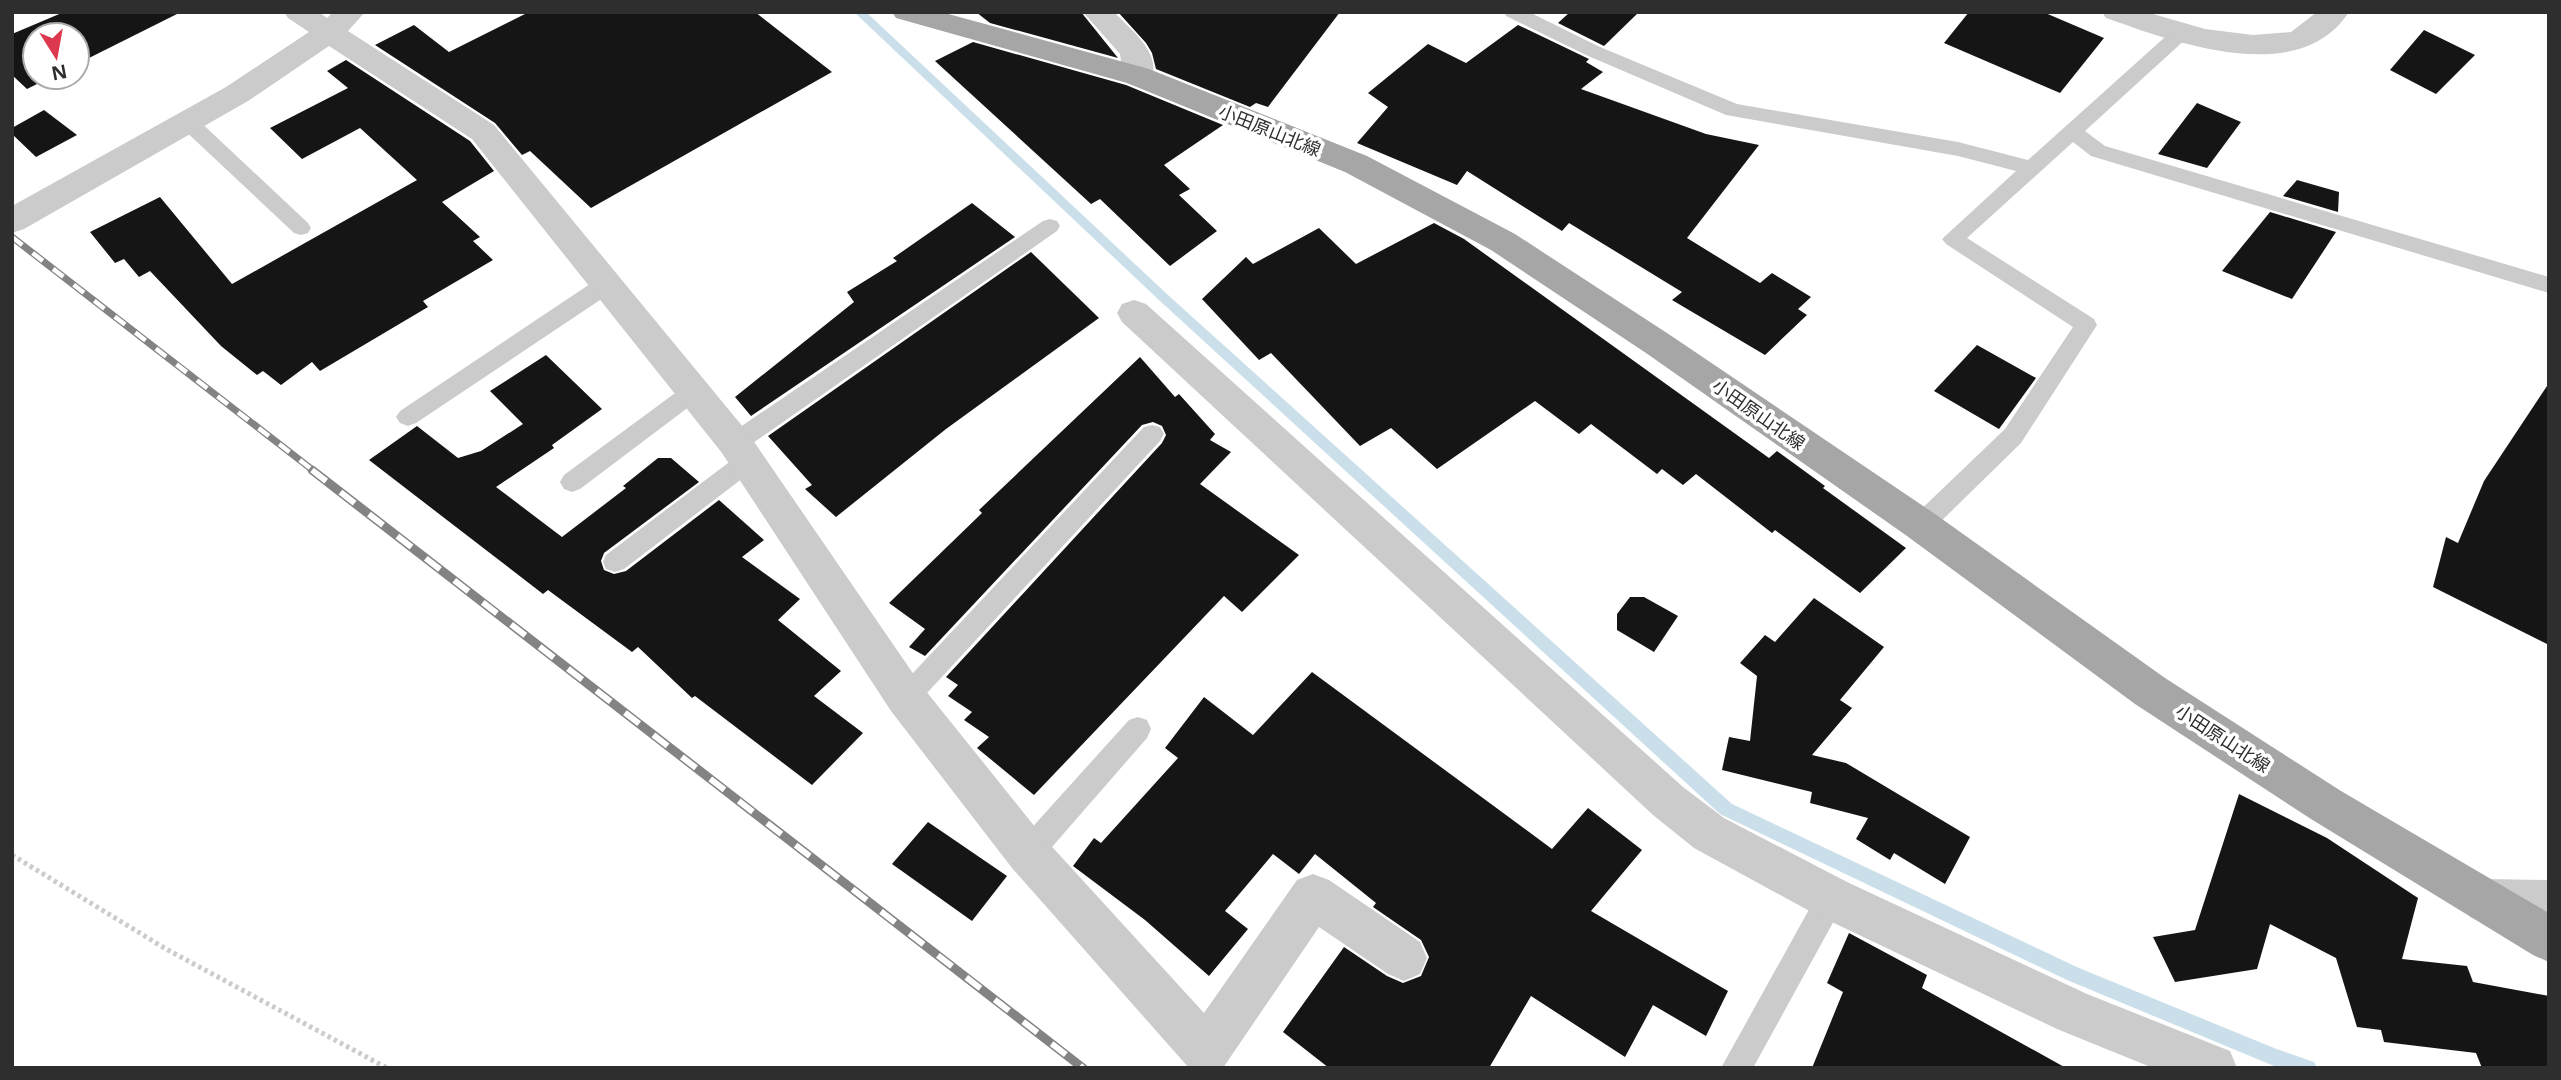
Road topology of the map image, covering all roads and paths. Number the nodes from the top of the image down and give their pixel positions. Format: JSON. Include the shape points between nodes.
{"nodes":[{"id":1,"x":906,"y":12,"type":"edge"},
{"id":2,"x":1097,"y":12,"type":"edge"},
{"id":3,"x":2116,"y":12,"type":"edge"},
{"id":4,"x":2335,"y":12,"type":"edge"},
{"id":5,"x":1519,"y":14,"type":"edge"},
{"id":6,"x":326,"y":19,"type":"edge"},
{"id":7,"x":2181,"y":33,"type":"junction"},
{"id":8,"x":1138,"y":76,"type":"junction"},
{"id":9,"x":188,"y":122,"type":"junction"},
{"id":10,"x":2073,"y":132,"type":"junction"},
{"id":11,"x":2030,"y":168,"type":"junction"},
{"id":12,"x":12,"y":221,"type":"edge"},
{"id":13,"x":1050,"y":226,"type":"dead end"},
{"id":14,"x":301,"y":228,"type":"dead end"},
{"id":15,"x":607,"y":284,"type":"junction"},
{"id":16,"x":2549,"y":285,"type":"edge"},
{"id":17,"x":1134,"y":313,"type":"dead end"},
{"id":18,"x":694,"y":391,"type":"junction"},
{"id":19,"x":408,"y":417,"type":"dead end"},
{"id":20,"x":1152,"y":433,"type":"dead end"},
{"id":21,"x":742,"y":452,"type":"junction"},
{"id":22,"x":572,"y":482,"type":"dead end"},
{"id":23,"x":1921,"y":526,"type":"junction"},
{"id":24,"x":615,"y":562,"type":"dead end"},
{"id":25,"x":906,"y":698,"type":"junction"},
{"id":26,"x":1138,"y":729,"type":"dead end"},
{"id":27,"x":1028,"y":853,"type":"junction"},
{"id":28,"x":12,"y":855,"type":"edge"},
{"id":29,"x":1831,"y":898,"type":"junction"},
{"id":30,"x":2486,"y":901,"type":"junction"},
{"id":31,"x":2549,"y":902,"type":"edge"},
{"id":32,"x":2549,"y":939,"type":"edge"},
{"id":33,"x":1404,"y":958,"type":"dead end"},
{"id":34,"x":387,"y":1068,"type":"edge"},
{"id":35,"x":1736,"y":1068,"type":"edge"},
{"id":36,"x":2213,"y":1068,"type":"edge"}],
"edges":[{"from":1,"to":8,"type":"main road","name":"小田原山北線"},
{"from":2,"to":8,"type":"street","via":[[1135,51]]},
{"from":3,"to":7,"type":"street"},
{"from":4,"to":7,"type":"street","via":[[2298,41],[2251,45]]},
{"from":5,"to":11,"type":"lane","via":[[1592,51],[1733,110],[1958,149]]},
{"from":6,"to":9,"type":"street","via":[[237,94]]},
{"from":6,"to":15,"type":"street","via":[[483,132]]},
{"from":7,"to":10,"type":"lane"},
{"from":8,"to":23,"type":"main road","name":"小田原山北線","via":[[1356,164],[1503,242]]},
{"from":9,"to":12,"type":"street"},
{"from":9,"to":14,"type":"lane"},
{"from":10,"to":11,"type":"lane"},
{"from":10,"to":16,"type":"lane","via":[[2098,151]]},
{"from":11,"to":23,"type":"lane","via":[[1953,239],[2086,325],[2013,436]]},
{"from":13,"to":21,"type":"lane"},
{"from":15,"to":18,"type":"street"},
{"from":15,"to":19,"type":"lane"},
{"from":17,"to":29,"type":"street","via":[[1668,801],[1709,833]]},
{"from":18,"to":21,"type":"street"},
{"from":18,"to":22,"type":"lane"},
{"from":20,"to":25,"type":"lane"},
{"from":21,"to":24,"type":"lane"},
{"from":21,"to":25,"type":"street"},
{"from":23,"to":30,"type":"main road","name":"小田原山北線","via":[[2150,691]]},
{"from":25,"to":27,"type":"street"},
{"from":26,"to":27,"type":"lane"},
{"from":27,"to":33,"type":"street","via":[[1206,1051],[1313,896]]},
{"from":28,"to":34,"type":"path","via":[[166,949]]},
{"from":29,"to":35,"type":"lane"},
{"from":29,"to":36,"type":"street","via":[[2074,1012]]},
{"from":30,"to":31,"type":"street"},
{"from":30,"to":32,"type":"main road","name":"小田原山北線"}]}
